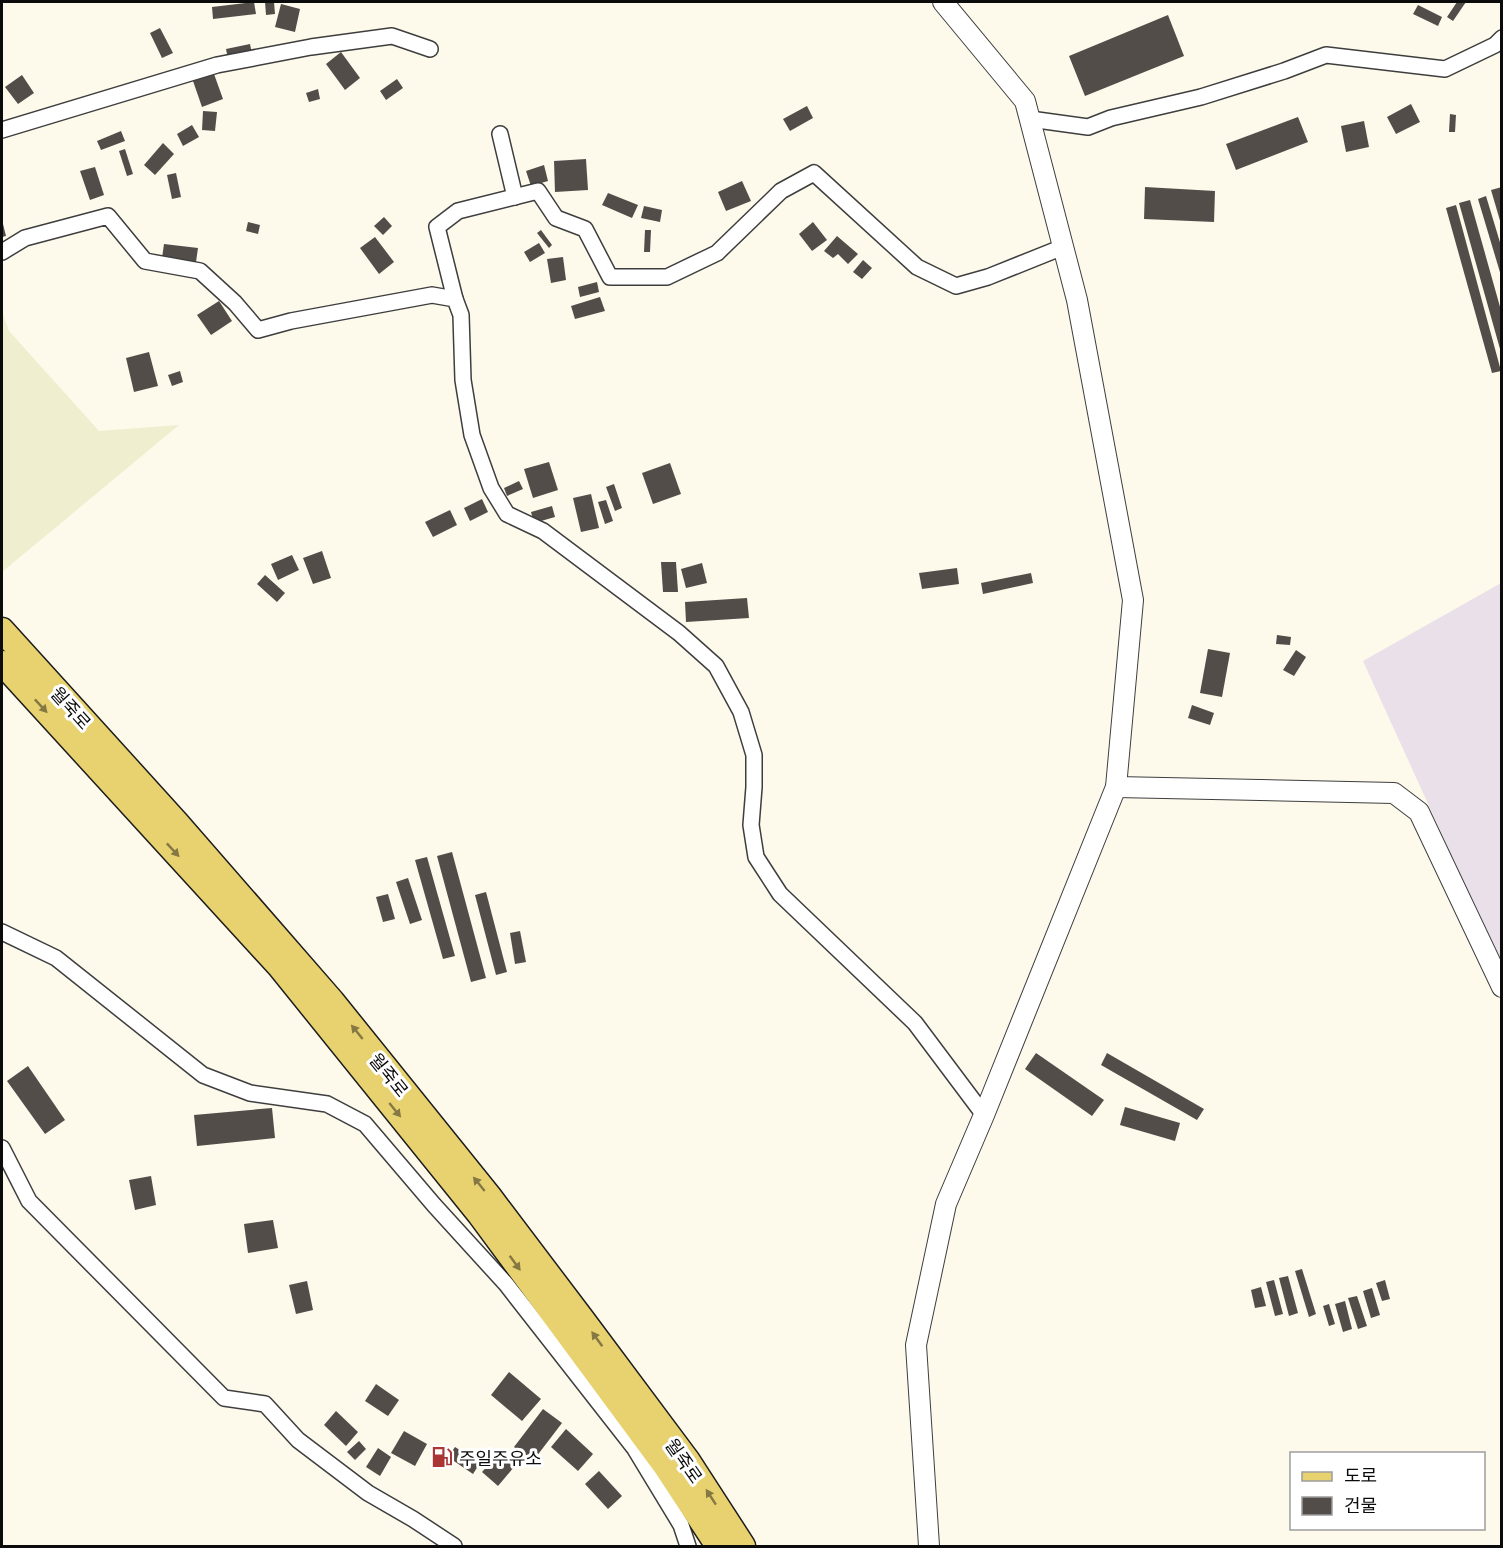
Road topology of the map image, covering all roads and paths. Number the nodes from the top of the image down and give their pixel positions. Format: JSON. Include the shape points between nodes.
{"nodes":[{"id":1,"x":943,"y":2,"type":"edge"},
{"id":2,"x":1502,"y":38,"type":"edge"},
{"id":3,"x":429,"y":50,"type":"dead end"},
{"id":4,"x":1030,"y":119,"type":"junction"},
{"id":5,"x":2,"y":130,"type":"edge"},
{"id":6,"x":500,"y":134,"type":"dead end"},
{"id":7,"x":515,"y":197,"type":"junction"},
{"id":8,"x":1063,"y":248,"type":"junction"},
{"id":9,"x":2,"y":252,"type":"edge"},
{"id":10,"x":455,"y":299,"type":"junction"},
{"id":11,"x":2,"y":630,"type":"edge"},
{"id":12,"x":2,"y":663,"type":"edge"},
{"id":13,"x":1116,"y":787,"type":"junction"},
{"id":14,"x":2,"y":932,"type":"edge"},
{"id":15,"x":1502,"y":987,"type":"edge"},
{"id":16,"x":984,"y":1116,"type":"junction"},
{"id":17,"x":2,"y":1148,"type":"edge"},
{"id":18,"x":454,"y":1546,"type":"edge"},
{"id":19,"x":688,"y":1546,"type":"edge"},
{"id":20,"x":718,"y":1546,"type":"edge"},
{"id":21,"x":743,"y":1546,"type":"edge"},
{"id":22,"x":929,"y":1546,"type":"edge"}],
"edges":[{"from":1,"to":4,"type":"street","via":[[1025,101]]},
{"from":2,"to":4,"type":"street","via":[[1445,69],[1326,55],[1201,97],[1088,127]]},
{"from":3,"to":5,"type":"street","via":[[392,36],[311,47],[217,65]]},
{"from":4,"to":8,"type":"street"},
{"from":6,"to":7,"type":"street"},
{"from":7,"to":8,"type":"street","via":[[538,191],[556,218],[585,229],[610,277],[667,277],[717,253],[781,191],[814,173],[917,267],[956,286]]},
{"from":7,"to":10,"type":"street","via":[[458,211],[437,227]]},
{"from":8,"to":13,"type":"street","via":[[1077,300],[1133,600]]},
{"from":9,"to":10,"type":"street","via":[[25,238],[108,216],[145,261],[200,271],[258,330],[432,295]]},
{"from":10,"to":16,"type":"street","via":[[461,315],[463,380],[472,435],[491,488],[507,514],[543,531],[679,633],[716,666],[741,712],[754,755],[751,825],[756,857],[780,894],[915,1023]]},
{"from":21,"to":11,"type":"main road","name":"월죽로","one_way":true,"via":[[688,1461],[582,1319],[332,1001]]},
{"from":12,"to":20,"type":"main road","name":"월죽로","one_way":true,"via":[[280,967],[480,1215],[664,1464]]},
{"from":13,"to":15,"type":"street","via":[[1394,793],[1419,812]]},
{"from":13,"to":16,"type":"street"},
{"from":14,"to":19,"type":"street","via":[[56,958],[203,1075],[250,1093],[327,1104],[365,1124],[506,1284],[635,1449],[681,1525]]},
{"from":16,"to":22,"type":"street","via":[[946,1204],[916,1345]]},
{"from":17,"to":18,"type":"street","via":[[29,1201],[224,1398],[265,1404],[298,1440],[368,1493]]}]}
